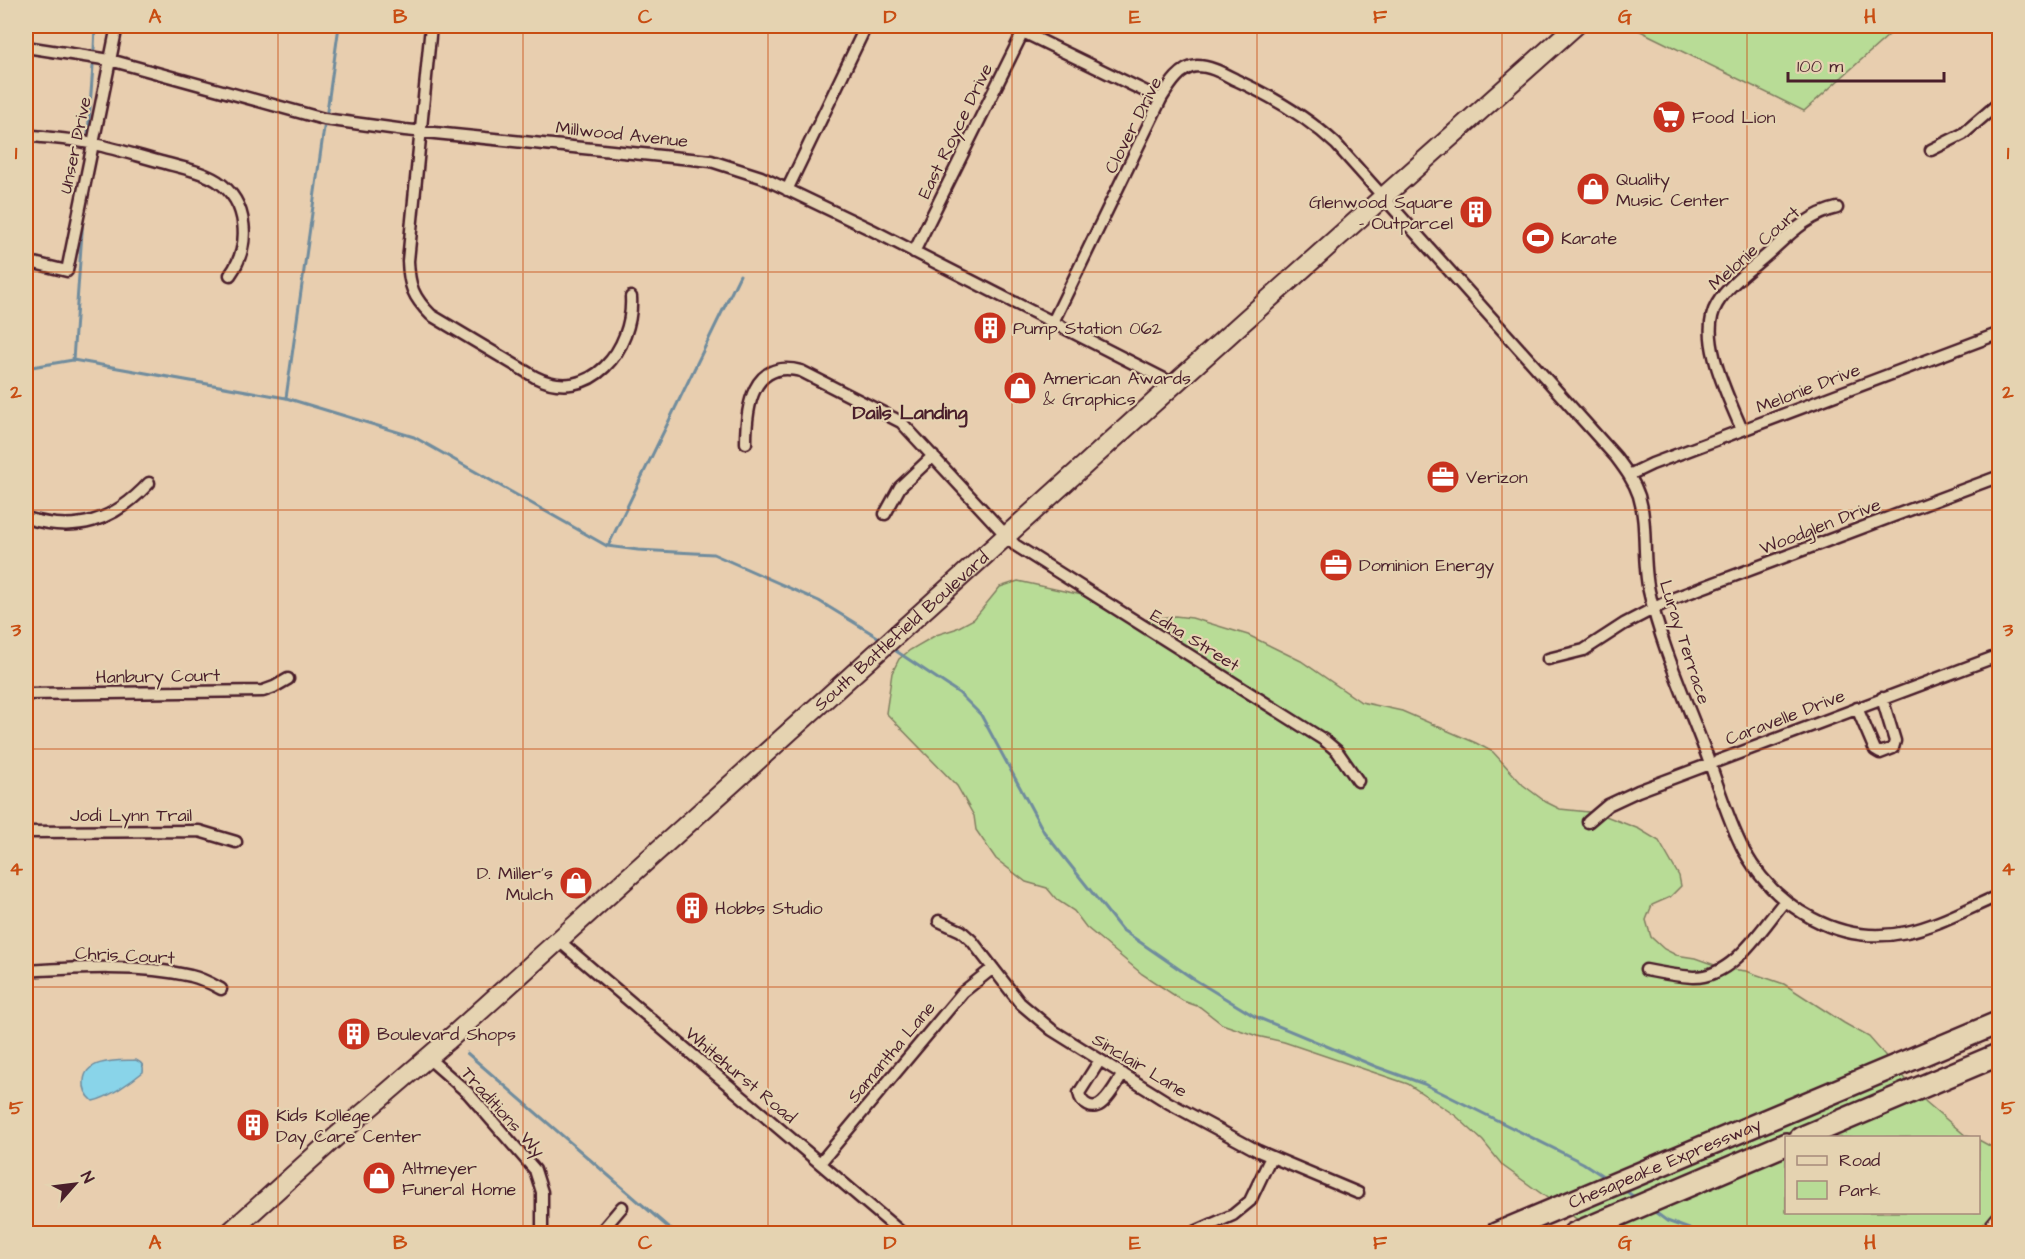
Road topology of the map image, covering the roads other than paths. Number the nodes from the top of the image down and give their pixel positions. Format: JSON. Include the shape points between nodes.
{"nodes":[{"id":1,"x":117,"y":26,"type":"edge"},
{"id":2,"x":431,"y":26,"type":"edge"},
{"id":3,"x":866,"y":26,"type":"edge"},
{"id":4,"x":1575,"y":26,"type":"edge"},
{"id":5,"x":1025,"y":29,"type":"edge"},
{"id":6,"x":26,"y":47,"type":"edge"},
{"id":7,"x":110,"y":60,"type":"junction"},
{"id":8,"x":1161,"y":99,"type":"junction"},
{"id":9,"x":2000,"y":102,"type":"edge"},
{"id":10,"x":421,"y":131,"type":"junction"},
{"id":11,"x":26,"y":135,"type":"edge"},
{"id":12,"x":92,"y":143,"type":"junction"},
{"id":13,"x":1931,"y":150,"type":"dead end"},
{"id":14,"x":787,"y":190,"type":"junction"},
{"id":15,"x":1384,"y":198,"type":"junction"},
{"id":16,"x":1837,"y":208,"type":"dead end"},
{"id":17,"x":914,"y":252,"type":"junction"},
{"id":18,"x":26,"y":261,"type":"edge"},
{"id":19,"x":230,"y":275,"type":"dead end"},
{"id":20,"x":631,"y":297,"type":"dead end"},
{"id":21,"x":1053,"y":322,"type":"junction"},
{"id":22,"x":2000,"y":333,"type":"edge"},
{"id":23,"x":1174,"y":384,"type":"junction"},
{"id":24,"x":1742,"y":430,"type":"junction"},
{"id":25,"x":746,"y":444,"type":"dead end"},
{"id":26,"x":933,"y":456,"type":"junction"},
{"id":27,"x":1629,"y":475,"type":"junction"},
{"id":28,"x":2000,"y":476,"type":"edge"},
{"id":29,"x":148,"y":483,"type":"dead end"},
{"id":30,"x":885,"y":514,"type":"dead end"},
{"id":31,"x":26,"y":518,"type":"edge"},
{"id":32,"x":1005,"y":536,"type":"junction"},
{"id":33,"x":1653,"y":609,"type":"junction"},
{"id":34,"x":2000,"y":655,"type":"edge"},
{"id":35,"x":1548,"y":659,"type":"dead end"},
{"id":36,"x":288,"y":679,"type":"dead end"},
{"id":37,"x":26,"y":694,"type":"edge"},
{"id":38,"x":1882,"y":698,"type":"junction"},
{"id":39,"x":1857,"y":708,"type":"junction"},
{"id":40,"x":1710,"y":764,"type":"junction"},
{"id":41,"x":1358,"y":781,"type":"dead end"},
{"id":42,"x":1588,"y":822,"type":"dead end"},
{"id":43,"x":26,"y":832,"type":"edge"},
{"id":44,"x":236,"y":842,"type":"dead end"},
{"id":45,"x":2000,"y":895,"type":"edge"},
{"id":46,"x":1785,"y":902,"type":"junction"},
{"id":47,"x":939,"y":921,"type":"dead end"},
{"id":48,"x":558,"y":940,"type":"junction"},
{"id":49,"x":993,"y":968,"type":"junction"},
{"id":50,"x":1646,"y":970,"type":"dead end"},
{"id":51,"x":26,"y":971,"type":"edge"},
{"id":52,"x":221,"y":989,"type":"dead end"},
{"id":53,"x":2000,"y":1022,"type":"edge"},
{"id":54,"x":2000,"y":1054,"type":"edge"},
{"id":55,"x":427,"y":1057,"type":"junction"},
{"id":56,"x":1100,"y":1060,"type":"junction"},
{"id":57,"x":1123,"y":1074,"type":"junction"},
{"id":58,"x":1803,"y":1136,"type":"edge"},
{"id":59,"x":1785,"y":1144,"type":"edge"},
{"id":60,"x":1271,"y":1156,"type":"junction"},
{"id":61,"x":820,"y":1163,"type":"junction"},
{"id":62,"x":1358,"y":1193,"type":"dead end"},
{"id":63,"x":622,"y":1207,"type":"dead end"},
{"id":64,"x":2000,"y":1216,"type":"edge"},
{"id":65,"x":228,"y":1233,"type":"edge"},
{"id":66,"x":542,"y":1233,"type":"edge"},
{"id":67,"x":599,"y":1233,"type":"edge"},
{"id":68,"x":903,"y":1233,"type":"edge"},
{"id":69,"x":1190,"y":1233,"type":"edge"},
{"id":70,"x":1496,"y":1233,"type":"edge"},
{"id":71,"x":1574,"y":1233,"type":"edge"},
{"id":72,"x":1986,"y":1233,"type":"edge"}],
"edges":[{"from":1,"to":7,"type":"street","name":"Unser Drive"},
{"from":2,"to":10,"type":"street"},
{"from":3,"to":14,"type":"street"},
{"from":4,"to":15,"type":"main road","name":"South Battlefield Boulevard"},
{"from":5,"to":8,"type":"street"},
{"from":5,"to":17,"type":"street","name":"East Royce Drive"},
{"from":6,"to":7,"type":"street","name":"Millwood Avenue"},
{"from":7,"to":10,"type":"street","name":"Millwood Avenue","via":[[324,119]]},
{"from":7,"to":12,"type":"street","name":"Unser Drive"},
{"from":8,"to":15,"type":"street","name":"Clover Drive","via":[[1174,79],[1187,69],[1196,66],[1216,71],[1289,107],[1312,123]]},
{"from":8,"to":21,"type":"street","name":"Clover Drive"},
{"from":9,"to":13,"type":"street","via":[[1963,134]]},
{"from":10,"to":14,"type":"street","name":"Millwood Avenue","via":[[697,158],[749,172]]},
{"from":10,"to":20,"type":"street","via":[[409,280],[413,293],[431,315],[535,377],[567,385],[592,378],[615,356],[626,330]]},
{"from":11,"to":12,"type":"street"},
{"from":12,"to":18,"type":"street","name":"Unser Drive","via":[[67,271]]},
{"from":12,"to":19,"type":"street","via":[[208,177],[228,190],[240,207],[244,229],[241,256]]},
{"from":14,"to":17,"type":"street","name":"Millwood Avenue"},
{"from":15,"to":23,"type":"main road","name":"South Battlefield Boulevard"},
{"from":15,"to":27,"type":"street","name":"Luray Terrace"},
{"from":16,"to":24,"type":"street","name":"Melonie Court","via":[[1820,212],[1801,225],[1734,284],[1716,306],[1710,322],[1710,342]]},
{"from":17,"to":21,"type":"street","name":"Millwood Avenue"},
{"from":21,"to":23,"type":"street","name":"Millwood Avenue"},
{"from":22,"to":24,"type":"street","name":"Melonie Drive"},
{"from":23,"to":32,"type":"main road","name":"South Battlefield Boulevard"},
{"from":24,"to":27,"type":"street","name":"Melonie Drive"},
{"from":25,"to":26,"type":"street","name":"Edna Street","via":[[748,406],[758,385],[773,372],[793,369],[901,422]]},
{"from":26,"to":30,"type":"street","via":[[900,487]]},
{"from":26,"to":32,"type":"street","name":"Edna Street"},
{"from":27,"to":33,"type":"street","name":"Luray Terrace","via":[[1642,507],[1645,564]]},
{"from":28,"to":33,"type":"street","name":"Woodglen Drive"},
{"from":29,"to":31,"type":"street","via":[[125,505],[97,520],[54,525]]},
{"from":32,"to":41,"type":"street","name":"Edna Street","via":[[1324,740]]},
{"from":32,"to":48,"type":"main road","name":"South Battlefield Boulevard"},
{"from":33,"to":35,"type":"street","name":"Woodglen Drive","via":[[1584,650]]},
{"from":33,"to":40,"type":"street","name":"Luray Terrace"},
{"from":34,"to":38,"type":"street","name":"Caravelle Drive"},
{"from":36,"to":37,"type":"street","name":"Hanbury Court","via":[[263,691]]},
{"from":38,"to":39,"type":"street","name":"Caravelle Drive"},
{"from":38,"to":39,"type":"street","via":[[1895,741],[1887,752],[1875,750]]},
{"from":39,"to":40,"type":"street","name":"Caravelle Drive"},
{"from":40,"to":42,"type":"street","name":"Caravelle Drive","via":[[1617,800]]},
{"from":40,"to":46,"type":"street","name":"Luray Terrace","via":[[1744,850]]},
{"from":43,"to":44,"type":"street","name":"Jodi Lynn Trail","via":[[199,831]]},
{"from":45,"to":46,"type":"street","name":"Luray Terrace","via":[[1921,928],[1882,935],[1832,927]]},
{"from":46,"to":50,"type":"street","via":[[1725,968],[1693,977]]},
{"from":47,"to":49,"type":"street","name":"Sinclair Lane","via":[[961,931]]},
{"from":48,"to":55,"type":"main road","name":"South Battlefield Boulevard"},
{"from":48,"to":61,"type":"street","name":"Whitehurst Road"},
{"from":49,"to":56,"type":"street","name":"Sinclair Lane","via":[[1034,1015]]},
{"from":49,"to":61,"type":"street","name":"Samantha Lane","via":[[963,992]]},
{"from":51,"to":52,"type":"street","name":"Chris Court","via":[[165,971],[194,976]]},
{"from":53,"to":70,"type":"highway","name":"Chesapeake Expressway"},
{"from":54,"to":58,"type":"highway"},
{"from":55,"to":65,"type":"main road","name":"South Battlefield Boulevard"},
{"from":55,"to":66,"type":"street","name":"Traditions Wy","via":[[468,1093],[535,1170],[542,1192]]},
{"from":56,"to":57,"type":"street","name":"Sinclair Lane"},
{"from":56,"to":57,"type":"street","via":[[1078,1093],[1084,1104],[1091,1107],[1102,1103]]},
{"from":57,"to":60,"type":"street","name":"Sinclair Lane","via":[[1169,1103]]},
{"from":59,"to":71,"type":"highway","name":"Chesapeake Expressway"},
{"from":60,"to":62,"type":"street","name":"Sinclair Lane"},
{"from":60,"to":69,"type":"street","via":[[1250,1201],[1233,1215]]},
{"from":61,"to":68,"type":"street","name":"Whitehurst Road"},
{"from":63,"to":67,"type":"street"},
{"from":64,"to":72,"type":"street"}]}
